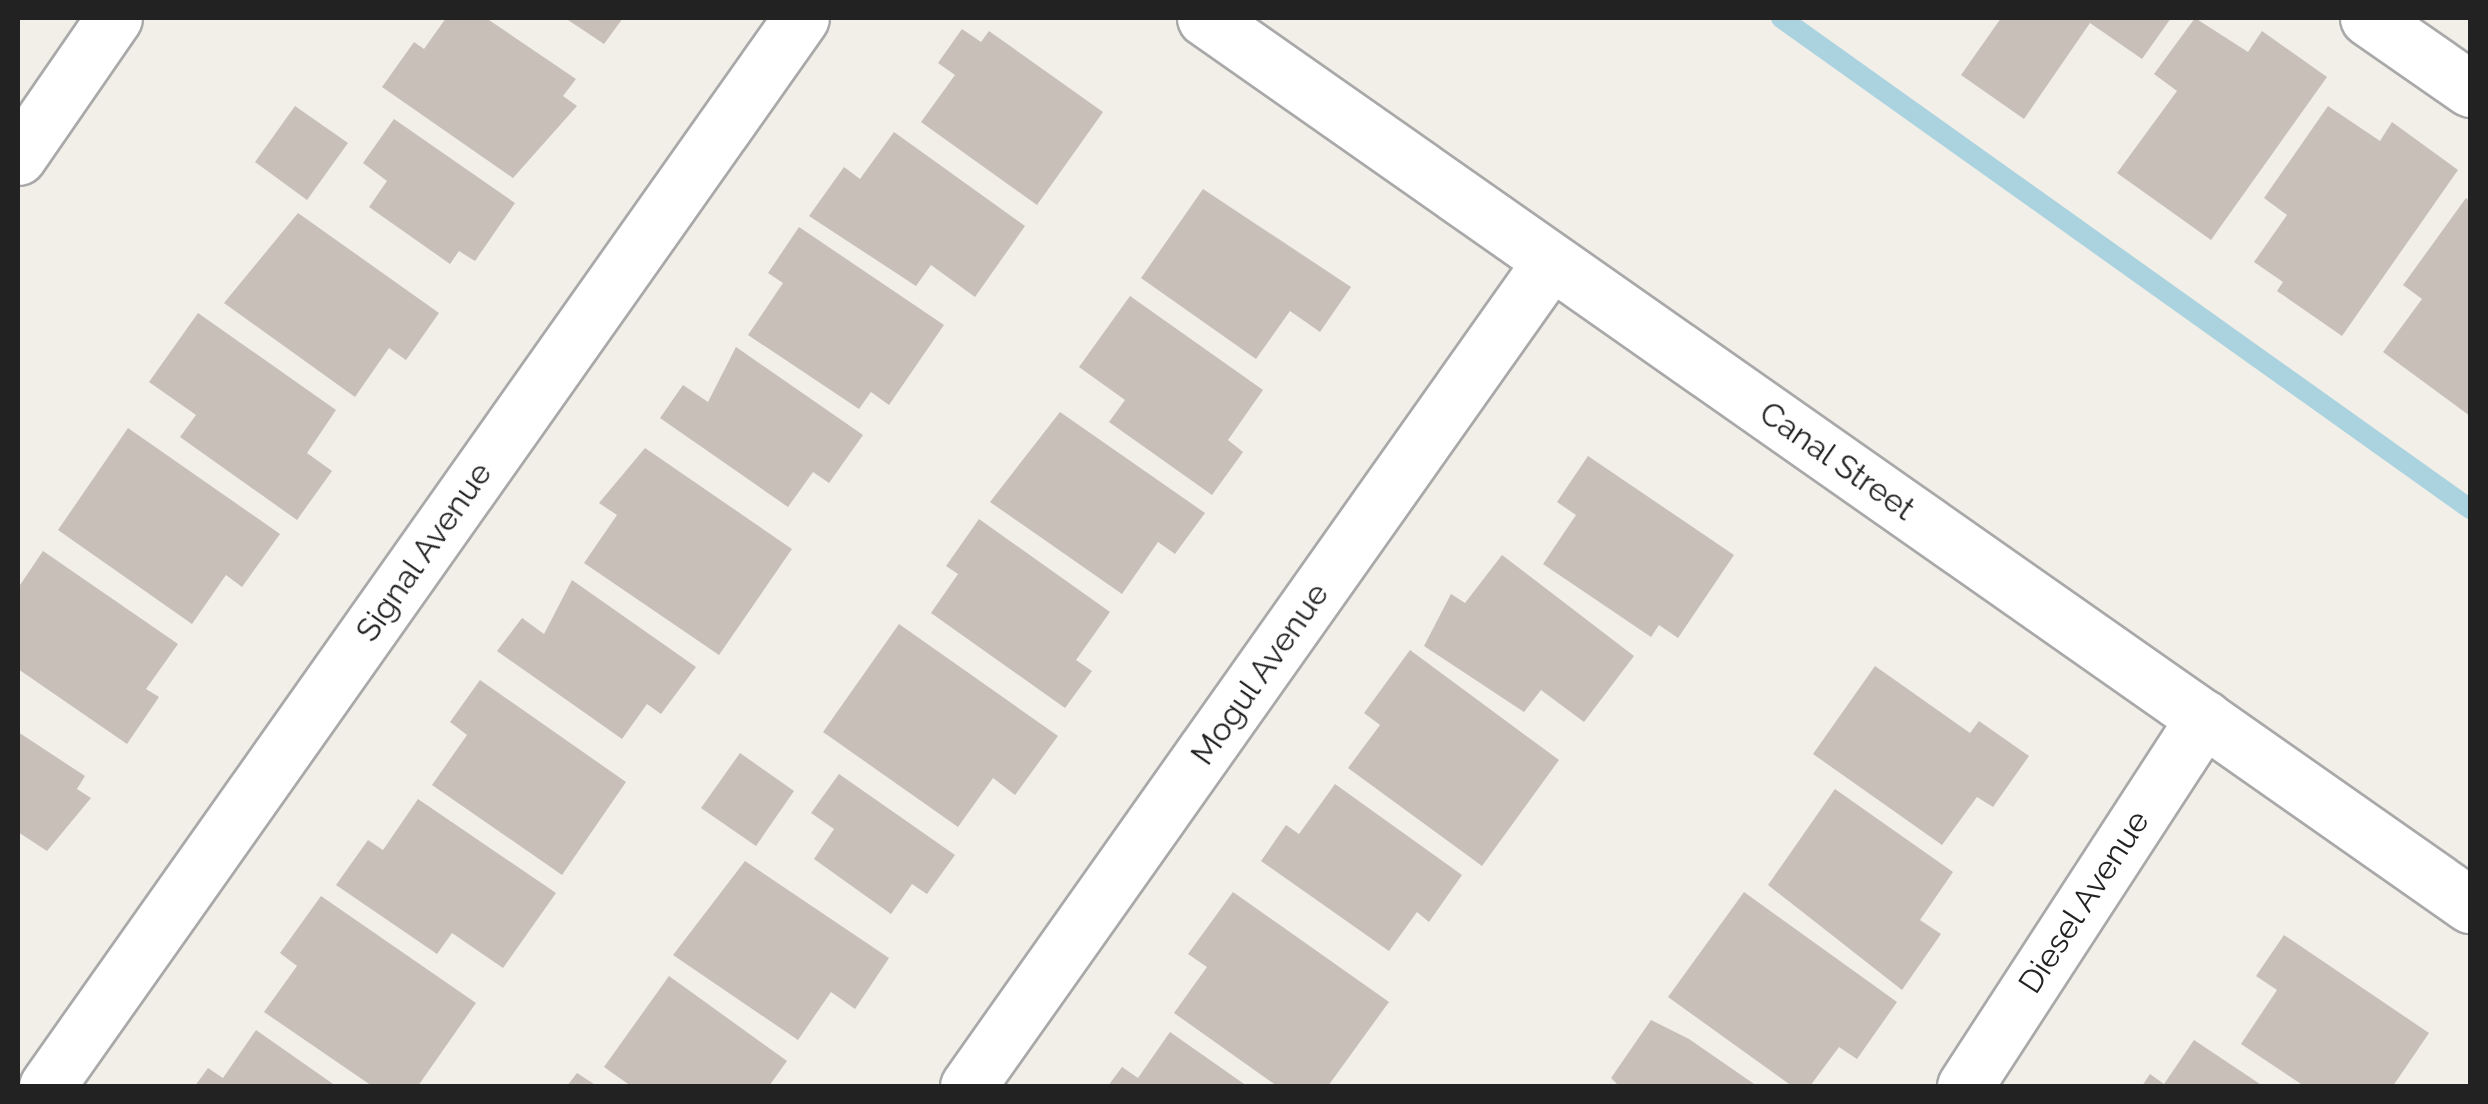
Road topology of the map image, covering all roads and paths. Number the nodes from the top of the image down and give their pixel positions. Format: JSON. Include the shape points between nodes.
{"nodes":[{"id":1,"x":114,"y":18,"type":"edge"},
{"id":2,"x":801,"y":18,"type":"edge"},
{"id":3,"x":1205,"y":18,"type":"edge"},
{"id":4,"x":2368,"y":18,"type":"edge"},
{"id":5,"x":2470,"y":90,"type":"edge"},
{"id":6,"x":18,"y":157,"type":"edge"},
{"id":7,"x":1551,"y":261,"type":"junction"},
{"id":8,"x":2204,"y":718,"type":"junction"},
{"id":9,"x":2470,"y":905,"type":"edge"},
{"id":10,"x":47,"y":1086,"type":"edge"},
{"id":11,"x":968,"y":1086,"type":"edge"},
{"id":12,"x":1965,"y":1086,"type":"edge"}],
"edges":[{"from":1,"to":6,"type":"street"},
{"from":2,"to":10,"type":"street","name":"Signal Avenue"},
{"from":3,"to":7,"type":"street","name":"Canal Street"},
{"from":4,"to":5,"type":"street"},
{"from":7,"to":8,"type":"street","name":"Canal Street"},
{"from":7,"to":11,"type":"street","name":"Mogul Avenue"},
{"from":8,"to":9,"type":"street","name":"Canal Street"},
{"from":8,"to":12,"type":"street","name":"Diesel Avenue"}]}
